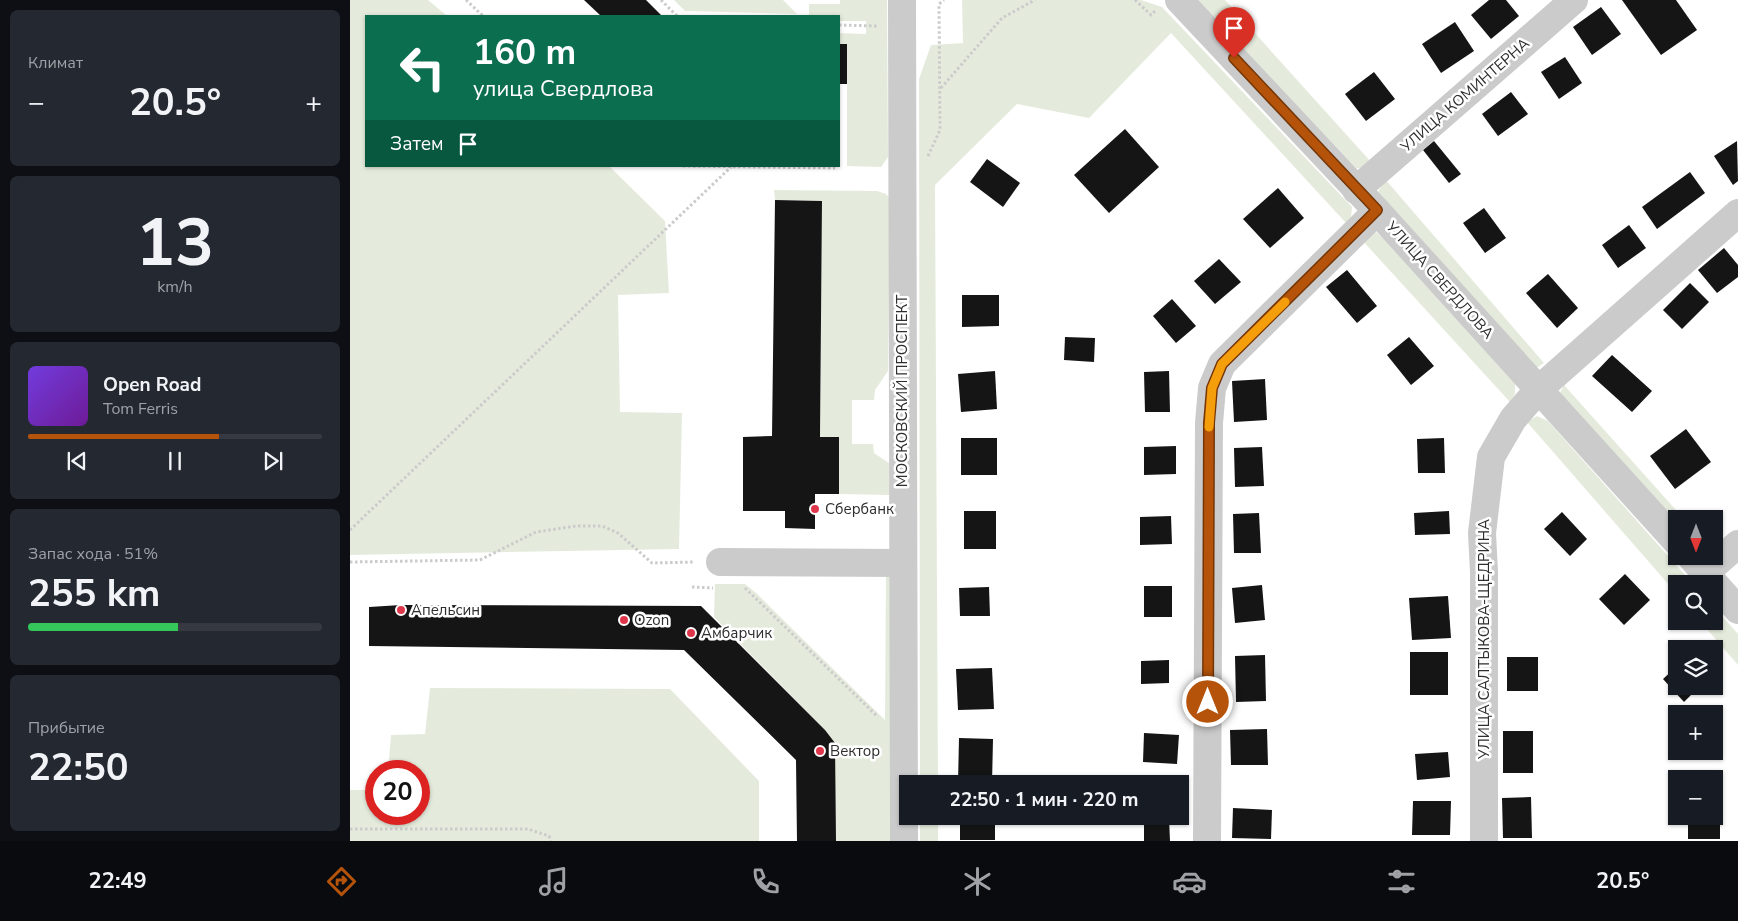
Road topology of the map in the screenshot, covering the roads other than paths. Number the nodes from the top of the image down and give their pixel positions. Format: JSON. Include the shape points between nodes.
{"nodes":[{"id":1,"x":902,"y":0,"type":"edge"},
{"id":2,"x":1574,"y":0,"type":"edge"},
{"id":3,"x":1171,"y":3,"type":"edge"},
{"id":4,"x":1356,"y":190,"type":"junction"},
{"id":5,"x":1377,"y":210,"type":"junction"},
{"id":6,"x":1738,"y":213,"type":"edge"},
{"id":7,"x":1538,"y":390,"type":"junction"},
{"id":8,"x":1668,"y":532,"type":"edge"},
{"id":9,"x":1738,"y":544,"type":"edge"},
{"id":10,"x":1723,"y":552,"type":"edge"},
{"id":11,"x":903,"y":564,"type":"junction"},
{"id":12,"x":1698,"y":565,"type":"edge"},
{"id":13,"x":720,"y":575,"type":"road end"},
{"id":14,"x":1738,"y":610,"type":"edge"},
{"id":15,"x":904,"y":841,"type":"edge"},
{"id":16,"x":1207,"y":841,"type":"edge"},
{"id":17,"x":1484,"y":841,"type":"edge"}],
"edges":[{"from":1,"to":11,"type":"street","name":"МОСКОВСКИЙ ПРОСПЕКТ"},
{"from":2,"to":4,"type":"street","name":"УЛИЦА КОМИНТЕРНА"},
{"from":3,"to":4,"type":"street","name":"УЛИЦА СВЕРДЛОВА"},
{"from":4,"to":5,"type":"street","name":"УЛИЦА СВЕРДЛОВА"},
{"from":5,"to":7,"type":"street","name":"УЛИЦА СВЕРДЛОВА"},
{"from":5,"to":16,"type":"street","via":[[1222,364],[1212,388],[1209,423]]},
{"from":6,"to":7,"type":"street","name":"УЛИЦА САЛТЫКОВА-ЩЕДРИНА"},
{"from":7,"to":8,"type":"street","name":"УЛИЦА СВЕРДЛОВА"},
{"from":7,"to":17,"type":"street","name":"УЛИЦА САЛТЫКОВА-ЩЕДРИНА","via":[[1513,419],[1491,457],[1482,533]]},
{"from":9,"to":10,"type":"street"},
{"from":11,"to":13,"type":"street"},
{"from":11,"to":15,"type":"street","name":"МОСКОВСКИЙ ПРОСПЕКТ"},
{"from":12,"to":14,"type":"street"}]}
